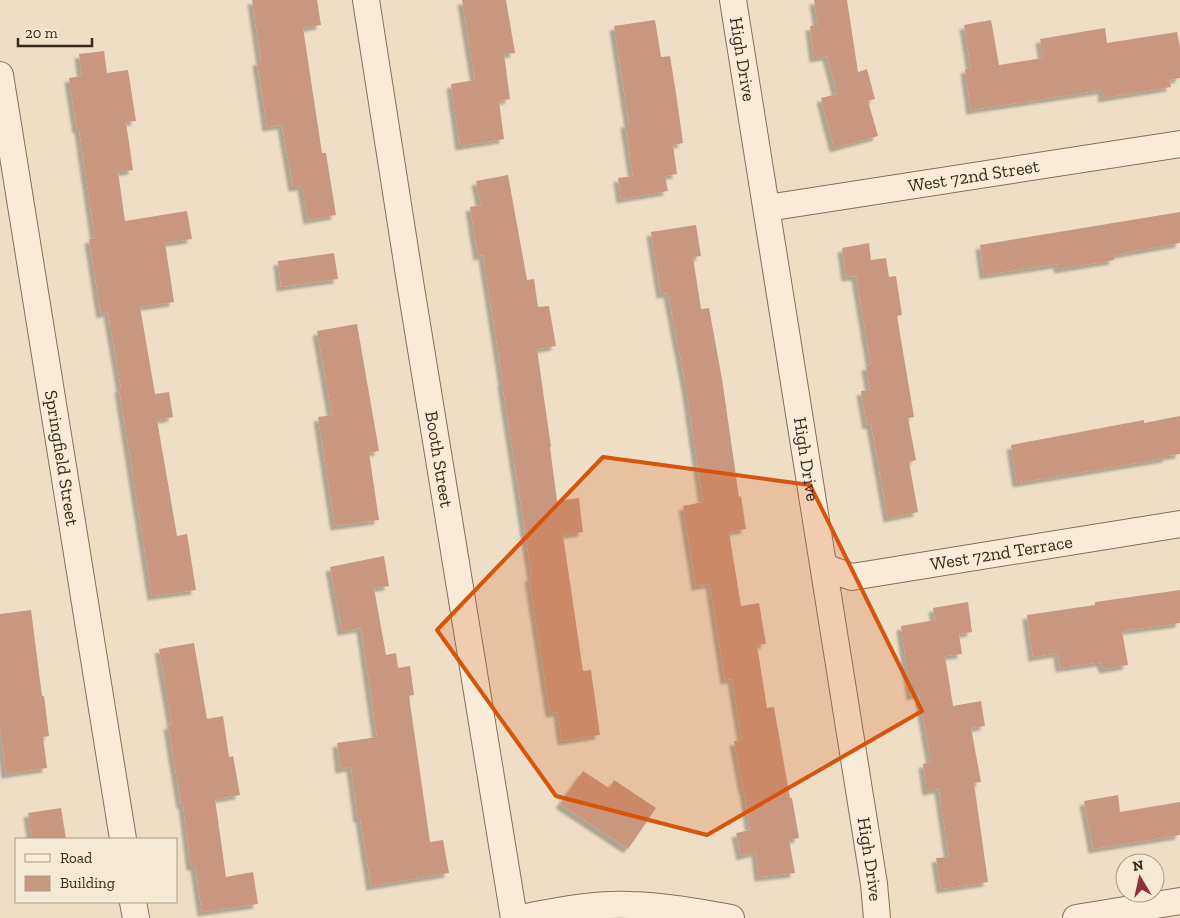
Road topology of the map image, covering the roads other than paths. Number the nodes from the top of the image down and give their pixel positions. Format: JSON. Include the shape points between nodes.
{"nodes":[{"id":1,"x":366,"y":0,"type":"edge"},
{"id":2,"x":733,"y":0,"type":"edge"},
{"id":3,"x":0,"y":75,"type":"edge"},
{"id":4,"x":1180,"y":144,"type":"edge"},
{"id":5,"x":767,"y":208,"type":"junction"},
{"id":6,"x":1180,"y":524,"type":"edge"},
{"id":7,"x":824,"y":567,"type":"junction"},
{"id":8,"x":123,"y":838,"type":"edge"},
{"id":9,"x":1180,"y":901,"type":"edge"},
{"id":10,"x":133,"y":903,"type":"edge"},
{"id":11,"x":136,"y":918,"type":"edge"},
{"id":12,"x":514,"y":918,"type":"edge"},
{"id":13,"x":521,"y":918,"type":"edge"},
{"id":14,"x":731,"y":918,"type":"edge"},
{"id":15,"x":877,"y":918,"type":"edge"},
{"id":16,"x":1076,"y":918,"type":"edge"}],
"edges":[{"from":1,"to":12,"type":"street","name":"Booth Street"},
{"from":2,"to":5,"type":"street","name":"High Drive"},
{"from":3,"to":8,"type":"street","name":"Springfield Street"},
{"from":4,"to":5,"type":"street","name":"West 72nd Street"},
{"from":5,"to":7,"type":"street","name":"High Drive"},
{"from":6,"to":7,"type":"street","name":"West 72nd Terrace","via":[[852,576]]},
{"from":7,"to":15,"type":"street","name":"High Drive"},
{"from":9,"to":16,"type":"street"},
{"from":10,"to":11,"type":"street"},
{"from":13,"to":14,"type":"street","via":[[564,909],[630,904]]}]}
